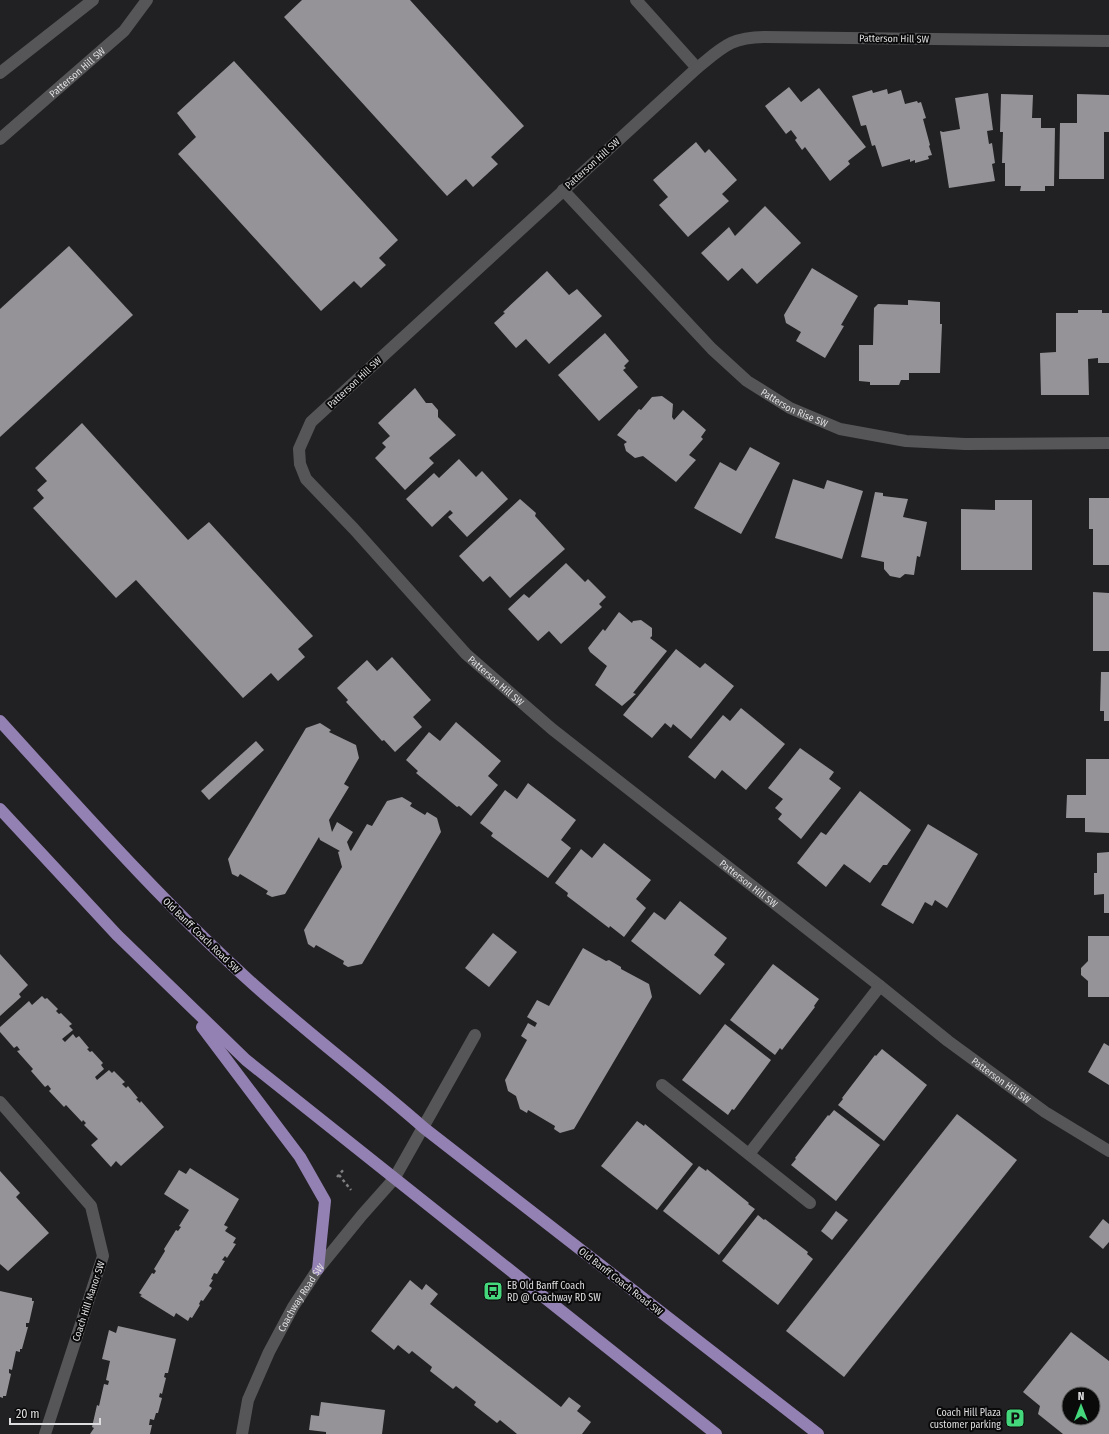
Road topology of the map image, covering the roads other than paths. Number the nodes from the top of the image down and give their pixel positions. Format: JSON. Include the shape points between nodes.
{"nodes":[{"id":1,"x":93,"y":0,"type":"edge"},
{"id":2,"x":147,"y":0,"type":"edge"},
{"id":3,"x":636,"y":0,"type":"edge"},
{"id":4,"x":1109,"y":41,"type":"edge"},
{"id":5,"x":697,"y":68,"type":"junction"},
{"id":6,"x":0,"y":73,"type":"edge"},
{"id":7,"x":0,"y":139,"type":"edge"},
{"id":8,"x":563,"y":190,"type":"junction"},
{"id":9,"x":1109,"y":444,"type":"edge"},
{"id":10,"x":0,"y":721,"type":"edge"},
{"id":11,"x":0,"y":809,"type":"edge"},
{"id":12,"x":880,"y":986,"type":"junction"},
{"id":13,"x":182,"y":1000,"type":"junction"},
{"id":14,"x":475,"y":1035,"type":"dead end"},
{"id":15,"x":662,"y":1085,"type":"dead end"},
{"id":16,"x":0,"y":1102,"type":"edge"},
{"id":17,"x":424,"y":1128,"type":"junction"},
{"id":18,"x":1109,"y":1151,"type":"edge"},
{"id":19,"x":749,"y":1154,"type":"junction"},
{"id":20,"x":394,"y":1179,"type":"junction"},
{"id":21,"x":810,"y":1203,"type":"dead end"},
{"id":22,"x":318,"y":1270,"type":"junction"},
{"id":23,"x":45,"y":1434,"type":"edge"},
{"id":24,"x":242,"y":1434,"type":"edge"},
{"id":25,"x":716,"y":1434,"type":"edge"},
{"id":26,"x":818,"y":1434,"type":"edge"}],
"edges":[{"from":1,"to":6,"type":"street"},
{"from":2,"to":7,"type":"street","name":"Patterson Hill SW","via":[[124,31]]},
{"from":3,"to":5,"type":"street"},
{"from":4,"to":5,"type":"street","name":"Patterson Hill SW","via":[[749,37],[737,39],[722,47]]},
{"from":5,"to":8,"type":"street","name":"Patterson Hill SW"},
{"from":8,"to":9,"type":"street","name":"Patterson Rise SW","via":[[712,349],[746,381],[790,408],[840,429],[906,441],[965,444]]},
{"from":8,"to":12,"type":"street","name":"Patterson Hill SW","via":[[311,422],[299,449],[300,464],[306,479],[466,654],[552,729]]},
{"from":10,"to":17,"type":"main road","name":"Old Banff Coach Road SW","via":[[136,869],[211,944],[300,1025]]},
{"from":11,"to":13,"type":"main road","via":[[117,935]]},
{"from":12,"to":18,"type":"street","name":"Patterson Hill SW","via":[[995,1077],[1063,1124]]},
{"from":12,"to":19,"type":"street"},
{"from":13,"to":20,"type":"main road","via":[[246,1060]]},
{"from":13,"to":22,"type":"main road","via":[[300,1157],[325,1201]]},
{"from":14,"to":17,"type":"street"},
{"from":15,"to":19,"type":"street"},
{"from":16,"to":23,"type":"street","name":"Coach Hill Manor SW","via":[[91,1206],[103,1256]]},
{"from":17,"to":20,"type":"street"},
{"from":17,"to":26,"type":"main road","name":"Old Banff Coach Road SW"},
{"from":19,"to":21,"type":"street"},
{"from":20,"to":22,"type":"street","name":"Coachway Road SW"},
{"from":20,"to":25,"type":"main road"},
{"from":22,"to":24,"type":"street","name":"Coachway Road SW","via":[[293,1307],[269,1352],[248,1400]]}]}
